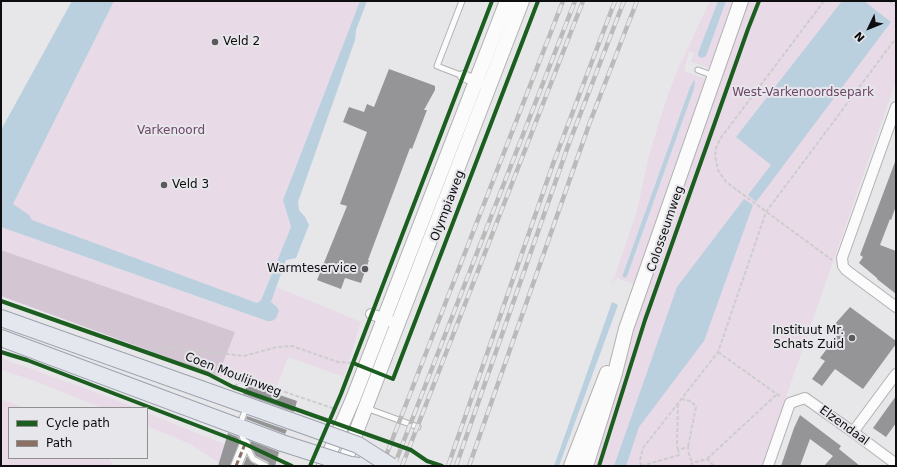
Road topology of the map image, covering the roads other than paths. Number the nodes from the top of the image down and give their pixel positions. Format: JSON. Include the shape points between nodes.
{"nodes":[{"id":1,"x":462,"y":1,"type":"edge"},
{"id":2,"x":506,"y":1,"type":"edge"},
{"id":3,"x":522,"y":1,"type":"edge"},
{"id":4,"x":741,"y":1,"type":"edge"},
{"id":5,"x":698,"y":70,"type":"dead end"},
{"id":6,"x":714,"y":76,"type":"junction"},
{"id":7,"x":476,"y":81,"type":"junction"},
{"id":8,"x":896,"y":107,"type":"edge"},
{"id":9,"x":896,"y":307,"type":"edge"},
{"id":10,"x":378,"y":316,"type":"junction"},
{"id":11,"x":1,"y":318,"type":"edge"},
{"id":12,"x":397,"y":324,"type":"junction"},
{"id":13,"x":626,"y":329,"type":"junction"},
{"id":14,"x":1,"y":338,"type":"edge"},
{"id":15,"x":896,"y":374,"type":"edge"},
{"id":16,"x":247,"y":404,"type":"junction"},
{"id":17,"x":366,"y":408,"type":"junction"},
{"id":18,"x":239,"y":427,"type":"junction"},
{"id":19,"x":418,"y":427,"type":"dead end"},
{"id":20,"x":854,"y":432,"type":"junction"},
{"id":21,"x":245,"y":444,"type":"junction"},
{"id":22,"x":896,"y":464,"type":"edge"},
{"id":23,"x":236,"y":466,"type":"edge"},
{"id":24,"x":266,"y":466,"type":"edge"},
{"id":25,"x":324,"y":466,"type":"edge"},
{"id":26,"x":343,"y":466,"type":"edge"},
{"id":27,"x":359,"y":466,"type":"edge"},
{"id":28,"x":391,"y":466,"type":"edge"},
{"id":29,"x":571,"y":466,"type":"edge"},
{"id":30,"x":586,"y":466,"type":"edge"},
{"id":31,"x":768,"y":466,"type":"edge"}],
"edges":[{"from":1,"to":7,"type":"lane","via":[[438,66]]},
{"from":2,"to":7,"type":"main road","name":"Olympiaweg"},
{"from":3,"to":7,"type":"main road","name":"Olympiaweg"},
{"from":4,"to":6,"type":"main road","name":"Colosseumweg"},
{"from":5,"to":6,"type":"lane"},
{"from":6,"to":13,"type":"main road","name":"Colosseumweg"},
{"from":7,"to":10,"type":"main road","name":"Olympiaweg"},
{"from":7,"to":12,"type":"main road","name":"Olympiaweg"},
{"from":8,"to":9,"type":"street","via":[[842,258],[843,266]]},
{"from":10,"to":12,"type":"street"},
{"from":10,"to":25,"type":"main road","name":"Olympiaweg","via":[[359,366],[346,417]]},
{"from":11,"to":16,"type":"main road","name":"Coen Moulijnweg"},
{"from":12,"to":17,"type":"main road","name":"Olympiaweg"},
{"from":13,"to":29,"type":"main road","name":"Colosseumweg","via":[[615,350]]},
{"from":13,"to":30,"type":"main road","name":"Colosseumweg"},
{"from":14,"to":18,"type":"main road"},
{"from":15,"to":20,"type":"street"},
{"from":16,"to":18,"type":"lane"},
{"from":16,"to":28,"type":"main road","name":"Coen Moulijnweg","bridge":true,"via":[[358,445]]},
{"from":17,"to":19,"type":"lane"},
{"from":17,"to":26,"type":"main road","name":"Olympiaweg"},
{"from":18,"to":21,"type":"lane"},
{"from":18,"to":27,"type":"main road","bridge":true},
{"from":20,"to":22,"type":"street","name":"Elzendaal"},
{"from":20,"to":31,"type":"street","name":"Elzendaal","via":[[805,398],[790,403]]},
{"from":21,"to":23,"type":"street"},
{"from":21,"to":24,"type":"lane","via":[[253,459]]}]}
